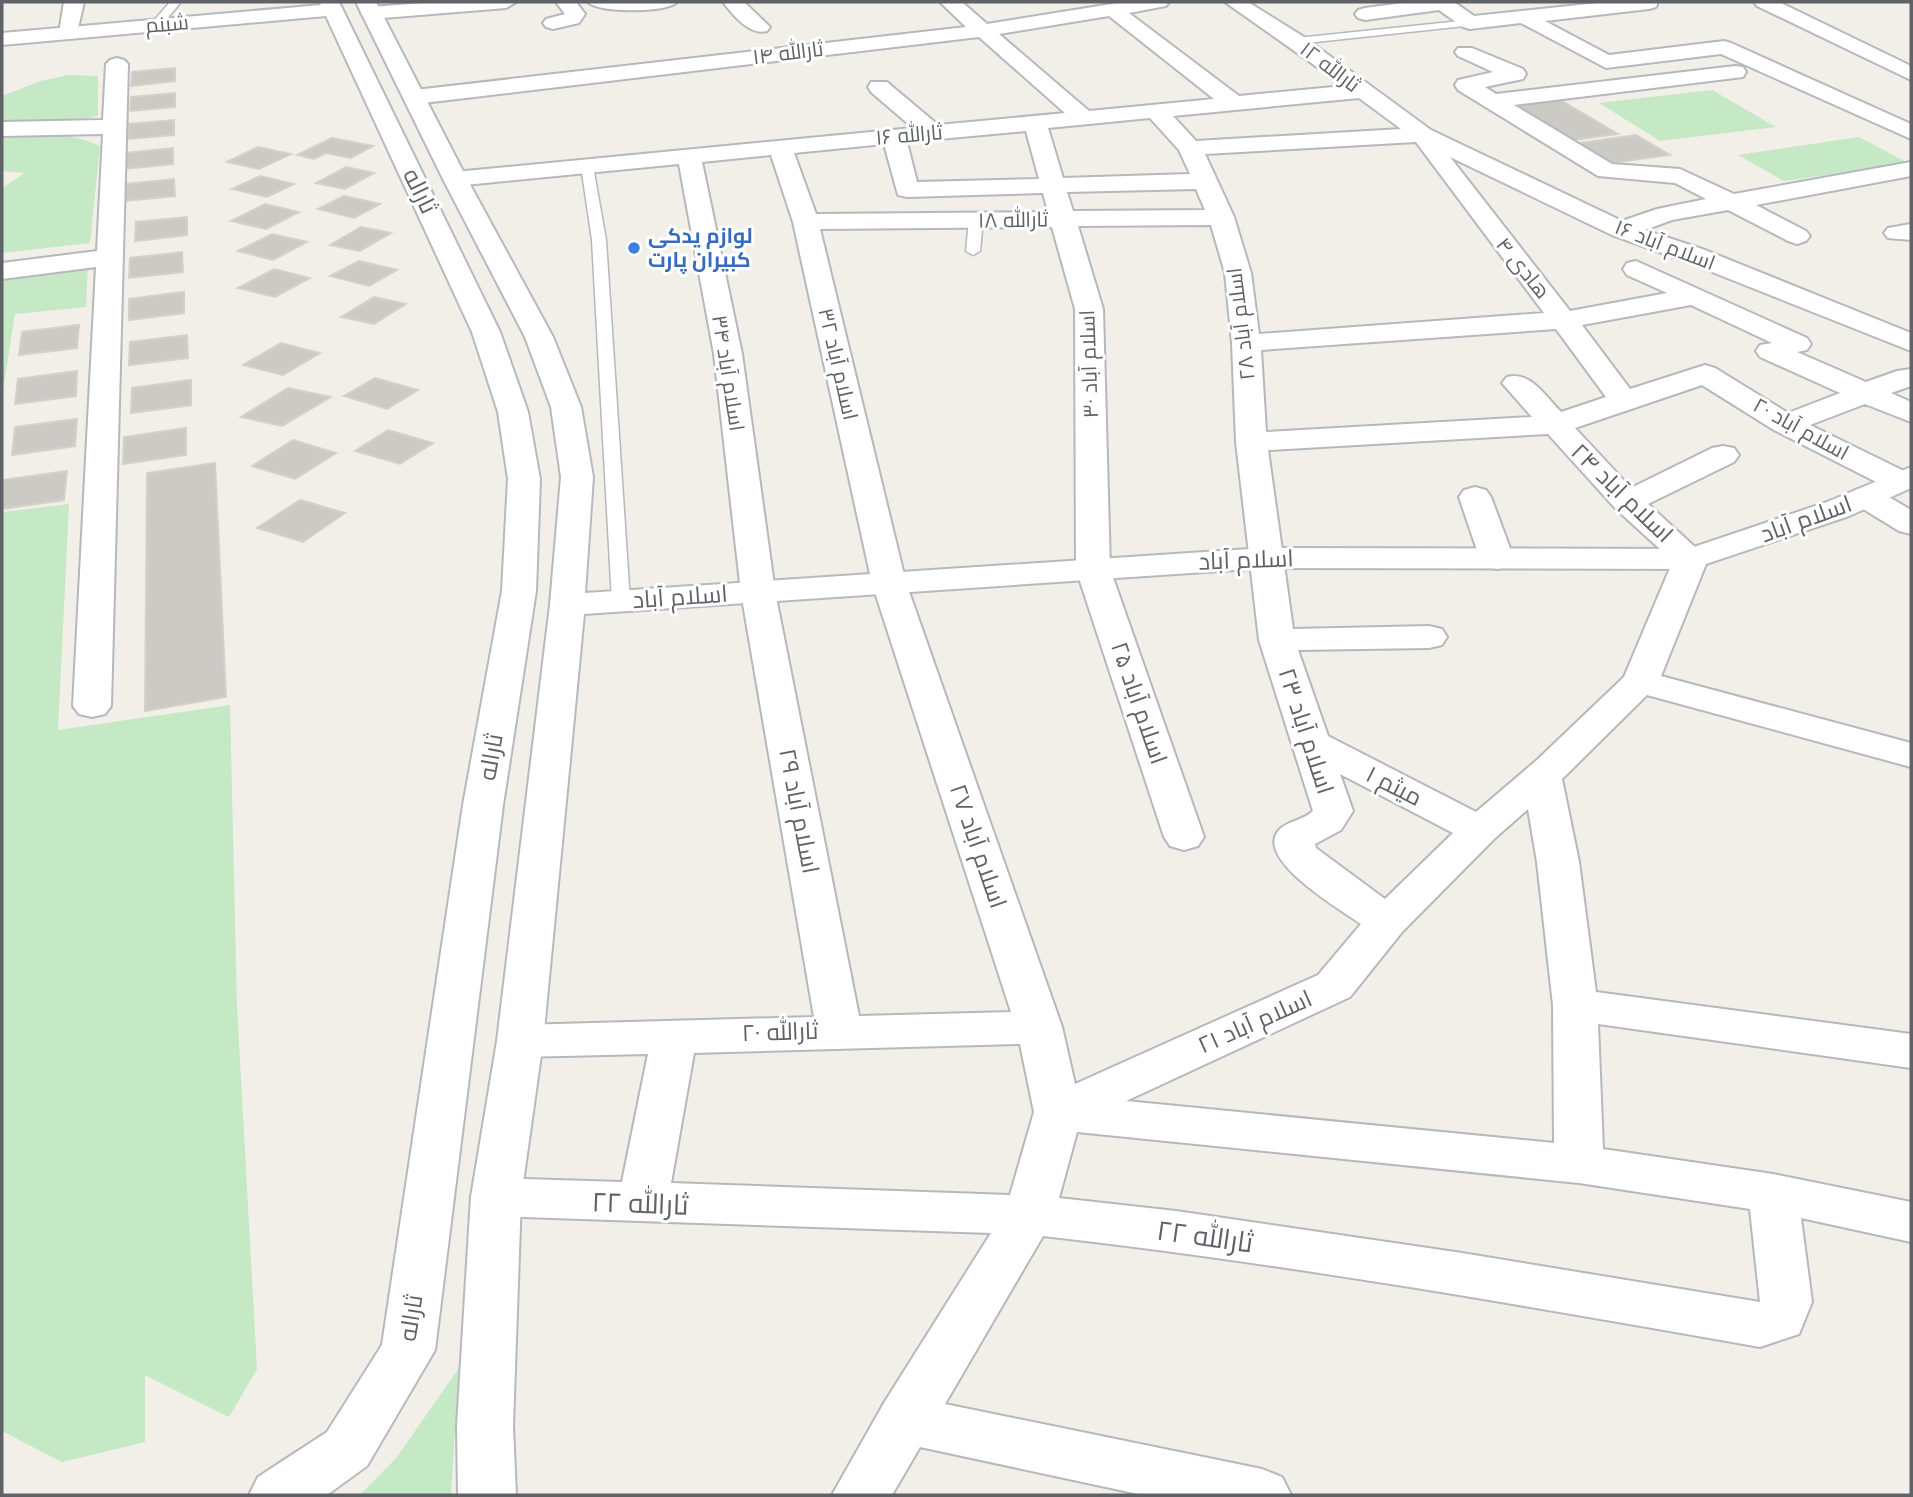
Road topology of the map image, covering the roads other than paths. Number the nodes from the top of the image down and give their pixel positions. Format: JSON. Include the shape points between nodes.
{"nodes":[{"id":1,"x":74,"y":2,"type":"edge"},
{"id":2,"x":176,"y":2,"type":"edge"},
{"id":3,"x":506,"y":2,"type":"edge"},
{"id":4,"x":566,"y":2,"type":"edge"},
{"id":5,"x":598,"y":2,"type":"edge"},
{"id":6,"x":667,"y":2,"type":"edge"},
{"id":7,"x":733,"y":2,"type":"edge"},
{"id":8,"x":950,"y":2,"type":"edge"},
{"id":9,"x":1058,"y":2,"type":"edge"},
{"id":10,"x":1159,"y":2,"type":"edge"},
{"id":11,"x":1235,"y":2,"type":"edge"},
{"id":12,"x":1443,"y":2,"type":"edge"},
{"id":13,"x":1764,"y":2,"type":"edge"},
{"id":14,"x":1652,"y":5,"type":"edge"},
{"id":15,"x":350,"y":7,"type":"edge"},
{"id":16,"x":1113,"y":10,"type":"junction"},
{"id":17,"x":1365,"y":14,"type":"dead end"},
{"id":18,"x":1077,"y":16,"type":"junction"},
{"id":19,"x":1524,"y":17,"type":"junction"},
{"id":20,"x":554,"y":23,"type":"dead end"},
{"id":21,"x":1470,"y":23,"type":"junction"},
{"id":22,"x":156,"y":25,"type":"junction"},
{"id":23,"x":760,"y":27,"type":"dead end"},
{"id":24,"x":981,"y":31,"type":"junction"},
{"id":25,"x":69,"y":33,"type":"junction"},
{"id":26,"x":2,"y":39,"type":"edge"},
{"id":27,"x":1297,"y":41,"type":"junction"},
{"id":28,"x":1465,"y":52,"type":"dead end"},
{"id":29,"x":117,"y":64,"type":"dead end"},
{"id":30,"x":1773,"y":68,"type":"junction"},
{"id":31,"x":1911,"y":74,"type":"edge"},
{"id":32,"x":878,"y":87,"type":"dead end"},
{"id":33,"x":1364,"y":91,"type":"junction"},
{"id":34,"x":415,"y":97,"type":"junction"},
{"id":35,"x":1490,"y":101,"type":"junction"},
{"id":36,"x":1235,"y":104,"type":"junction"},
{"id":37,"x":1154,"y":111,"type":"junction"},
{"id":38,"x":1084,"y":118,"type":"junction"},
{"id":39,"x":1035,"y":123,"type":"junction"},
{"id":40,"x":114,"y":127,"type":"junction"},
{"id":41,"x":2,"y":129,"type":"edge"},
{"id":42,"x":1911,"y":132,"type":"edge"},
{"id":43,"x":933,"y":133,"type":"junction"},
{"id":44,"x":1423,"y":135,"type":"junction"},
{"id":45,"x":894,"y":136,"type":"junction"},
{"id":46,"x":780,"y":148,"type":"junction"},
{"id":47,"x":1191,"y":148,"type":"junction"},
{"id":48,"x":688,"y":156,"type":"junction"},
{"id":49,"x":587,"y":166,"type":"junction"},
{"id":50,"x":1905,"y":174,"type":"edge"},
{"id":51,"x":455,"y":179,"type":"junction"},
{"id":52,"x":1206,"y":181,"type":"junction"},
{"id":53,"x":1053,"y":188,"type":"junction"},
{"id":54,"x":946,"y":190,"type":"junction"},
{"id":55,"x":1729,"y":200,"type":"junction"},
{"id":56,"x":1221,"y":217,"type":"junction"},
{"id":57,"x":1062,"y":219,"type":"junction"},
{"id":58,"x":965,"y":221,"type":"junction"},
{"id":59,"x":806,"y":222,"type":"junction"},
{"id":60,"x":1621,"y":230,"type":"junction"},
{"id":61,"x":1797,"y":236,"type":"dead end"},
{"id":62,"x":109,"y":250,"type":"junction"},
{"id":63,"x":973,"y":251,"type":"dead end"},
{"id":64,"x":1696,"y":256,"type":"junction"},
{"id":65,"x":2,"y":258,"type":"edge"},
{"id":66,"x":501,"y":260,"type":"junction"},
{"id":67,"x":457,"y":267,"type":"junction"},
{"id":68,"x":2,"y":271,"type":"edge"},
{"id":69,"x":1691,"y":297,"type":"junction"},
{"id":70,"x":1566,"y":320,"type":"junction"},
{"id":71,"x":1246,"y":343,"type":"junction"},
{"id":72,"x":1911,"y":343,"type":"edge"},
{"id":73,"x":1907,"y":377,"type":"dead end"},
{"id":74,"x":1517,"y":383,"type":"dead end"},
{"id":75,"x":1867,"y":393,"type":"junction"},
{"id":76,"x":1624,"y":401,"type":"junction"},
{"id":77,"x":1911,"y":412,"type":"edge"},
{"id":78,"x":1785,"y":424,"type":"junction"},
{"id":79,"x":1553,"y":425,"type":"junction"},
{"id":80,"x":1251,"y":442,"type":"junction"},
{"id":81,"x":1723,"y":455,"type":"dead end"},
{"id":82,"x":1905,"y":478,"type":"edge"},
{"id":83,"x":1475,"y":497,"type":"dead end"},
{"id":84,"x":1866,"y":497,"type":"junction"},
{"id":85,"x":1627,"y":502,"type":"junction"},
{"id":86,"x":1911,"y":524,"type":"edge"},
{"id":87,"x":1265,"y":558,"type":"junction"},
{"id":88,"x":1497,"y":559,"type":"junction"},
{"id":89,"x":1691,"y":559,"type":"junction"},
{"id":90,"x":1093,"y":569,"type":"junction"},
{"id":91,"x":889,"y":583,"type":"junction"},
{"id":92,"x":758,"y":592,"type":"junction"},
{"id":93,"x":621,"y":601,"type":"junction"},
{"id":94,"x":567,"y":605,"type":"junction"},
{"id":95,"x":1429,"y":637,"type":"dead end"},
{"id":96,"x":1277,"y":640,"type":"junction"},
{"id":97,"x":1640,"y":682,"type":"junction"},
{"id":98,"x":92,"y":706,"type":"dead end"},
{"id":99,"x":1309,"y":742,"type":"junction"},
{"id":100,"x":1911,"y":755,"type":"edge"},
{"id":101,"x":1542,"y":775,"type":"junction"},
{"id":102,"x":1480,"y":830,"type":"junction"},
{"id":103,"x":1184,"y":837,"type":"dead end"},
{"id":104,"x":1387,"y":922,"type":"junction"},
{"id":105,"x":1575,"y":1005,"type":"junction"},
{"id":106,"x":1039,"y":1027,"type":"junction"},
{"id":107,"x":839,"y":1031,"type":"junction"},
{"id":108,"x":674,"y":1036,"type":"junction"},
{"id":109,"x":520,"y":1041,"type":"junction"},
{"id":110,"x":1911,"y":1051,"type":"edge"},
{"id":111,"x":1058,"y":1112,"type":"junction"},
{"id":112,"x":1579,"y":1164,"type":"junction"},
{"id":113,"x":1773,"y":1193,"type":"junction"},
{"id":114,"x":496,"y":1197,"type":"junction"},
{"id":115,"x":643,"y":1203,"type":"junction"},
{"id":116,"x":1029,"y":1215,"type":"junction"},
{"id":117,"x":1911,"y":1222,"type":"edge"},
{"id":118,"x":904,"y":1420,"type":"junction"},
{"id":119,"x":284,"y":1493,"type":"edge"},
{"id":120,"x":487,"y":1495,"type":"edge"},
{"id":121,"x":861,"y":1495,"type":"edge"},
{"id":122,"x":1262,"y":1495,"type":"edge"}],
"edges":[{"from":1,"to":25,"type":"street"},
{"from":2,"to":22,"type":"lane"},
{"from":3,"to":15,"type":"street"},
{"from":4,"to":20,"type":"street","via":[[575,14]]},
{"from":5,"to":6,"type":"street"},
{"from":7,"to":23,"type":"street"},
{"from":8,"to":24,"type":"street"},
{"from":9,"to":18,"type":"street"},
{"from":10,"to":16,"type":"street","name":"ثارالله ۱۴"},
{"from":11,"to":27,"type":"street","name":"ثارالله ۱۲"},
{"from":12,"to":17,"type":"street"},
{"from":12,"to":21,"type":"street"},
{"from":13,"to":31,"type":"street"},
{"from":14,"to":19,"type":"street"},
{"from":15,"to":22,"type":"street","name":"شبنم"},
{"from":15,"to":34,"type":"street","name":"ثاراله"},
{"from":15,"to":67,"type":"street","name":"ثاراله"},
{"from":16,"to":18,"type":"street","name":"ثارالله ۱۴"},
{"from":16,"to":36,"type":"street"},
{"from":18,"to":24,"type":"street","name":"ثارالله ۱۴"},
{"from":19,"to":21,"type":"street"},
{"from":19,"to":30,"type":"street","via":[[1606,62],[1724,47]]},
{"from":21,"to":27,"type":"lane"},
{"from":22,"to":25,"type":"street","name":"شبنم"},
{"from":24,"to":34,"type":"street","name":"ثارالله ۱۴"},
{"from":24,"to":38,"type":"street"},
{"from":25,"to":26,"type":"street","name":"شبنم"},
{"from":27,"to":33,"type":"street","name":"ثارالله ۱۲"},
{"from":28,"to":35,"type":"street","via":[[1515,74],[1466,85]]},
{"from":29,"to":40,"type":"street"},
{"from":30,"to":35,"type":"street"},
{"from":30,"to":42,"type":"street"},
{"from":32,"to":43,"type":"street"},
{"from":33,"to":36,"type":"street","name":"ثارالله ۱۶"},
{"from":33,"to":44,"type":"street","name":"ثارالله ۱۲"},
{"from":34,"to":51,"type":"street","name":"ثاراله"},
{"from":35,"to":55,"type":"street","via":[[1606,171],[1680,176]]},
{"from":36,"to":37,"type":"street","name":"ثارالله ۱۶"},
{"from":37,"to":38,"type":"street","name":"ثارالله ۱۶"},
{"from":37,"to":47,"type":"street","name":"اسلام آباد ۲۸"},
{"from":38,"to":39,"type":"street","name":"ثارالله ۱۶"},
{"from":39,"to":43,"type":"street","name":"ثارالله ۱۶"},
{"from":39,"to":53,"type":"street","name":"اسلام آباد ۳۰"},
{"from":40,"to":41,"type":"street"},
{"from":40,"to":62,"type":"street"},
{"from":43,"to":45,"type":"street","name":"ثارالله ۱۶"},
{"from":44,"to":47,"type":"street"},
{"from":44,"to":60,"type":"street","name":"اسلام آباد ۱۶"},
{"from":44,"to":70,"type":"street","name":"هادی ۴","via":[[1479,214]]},
{"from":45,"to":46,"type":"street","name":"ثارالله ۱۶"},
{"from":45,"to":54,"type":"street","via":[[907,190]]},
{"from":46,"to":48,"type":"street","name":"ثارالله ۱۶"},
{"from":46,"to":59,"type":"street","name":"اسلام آباد ۳۲"},
{"from":47,"to":52,"type":"street","name":"اسلام آباد ۲۸"},
{"from":48,"to":49,"type":"street","name":"ثارالله ۱۶"},
{"from":48,"to":92,"type":"street","name":"اسلام آباد ۳۴","via":[[727,354]]},
{"from":49,"to":51,"type":"street","name":"ثارالله ۱۶"},
{"from":49,"to":93,"type":"lane","via":[[598,240]]},
{"from":50,"to":55,"type":"street"},
{"from":51,"to":66,"type":"street","name":"ثاراله"},
{"from":52,"to":53,"type":"street"},
{"from":52,"to":56,"type":"street","name":"اسلام آباد ۲۸"},
{"from":53,"to":54,"type":"street"},
{"from":53,"to":57,"type":"street","name":"اسلام آباد ۳۰"},
{"from":54,"to":58,"type":"street"},
{"from":55,"to":60,"type":"street"},
{"from":55,"to":61,"type":"street"},
{"from":56,"to":57,"type":"street","name":"ثارالله ۱۸"},
{"from":56,"to":71,"type":"street","name":"اسلام آباد ۲۸","via":[[1238,273]]},
{"from":57,"to":58,"type":"street","name":"ثارالله ۱۸"},
{"from":57,"to":90,"type":"street","name":"اسلام آباد ۳۰","via":[[1089,309]]},
{"from":58,"to":59,"type":"street","name":"ثارالله ۱۸"},
{"from":58,"to":63,"type":"lane"},
{"from":59,"to":91,"type":"street","name":"اسلام آباد ۳۲"},
{"from":60,"to":64,"type":"street","name":"اسلام آباد ۱۶"},
{"from":62,"to":65,"type":"street"},
{"from":62,"to":68,"type":"street"},
{"from":62,"to":98,"type":"street"},
{"from":64,"to":69,"type":"street","via":[[1636,269]]},
{"from":64,"to":72,"type":"street","name":"اسلام آباد ۱۶"},
{"from":66,"to":67,"type":"street"},
{"from":66,"to":94,"type":"street","name":"ثاراله","via":[[539,337],[566,407],[577,477]]},
{"from":67,"to":119,"type":"street","name":"ثاراله","via":[[486,332],[513,412],[524,479],[519,591],[483,805],[408,1350],[347,1449]]},
{"from":69,"to":70,"type":"street"},
{"from":69,"to":75,"type":"street"},
{"from":70,"to":71,"type":"street"},
{"from":70,"to":76,"type":"street","name":"هادی ۴"},
{"from":71,"to":80,"type":"street","name":"اسلام آباد ۲۸"},
{"from":73,"to":75,"type":"street"},
{"from":74,"to":79,"type":"street","name":"اسلام آباد ۲۴"},
{"from":75,"to":77,"type":"street"},
{"from":75,"to":78,"type":"street"},
{"from":76,"to":78,"type":"street","name":"اسلام آباد ۲۰","via":[[1705,374]]},
{"from":76,"to":79,"type":"street"},
{"from":78,"to":82,"type":"street","name":"اسلام آباد ۲۰"},
{"from":79,"to":80,"type":"street"},
{"from":79,"to":85,"type":"street","name":"اسلام آباد ۲۴"},
{"from":80,"to":87,"type":"street","name":"اسلام آباد ۲۸"},
{"from":81,"to":85,"type":"street"},
{"from":82,"to":84,"type":"street","name":"اسلام آباد"},
{"from":83,"to":88,"type":"street"},
{"from":84,"to":86,"type":"street"},
{"from":84,"to":89,"type":"street","name":"اسلام آباد"},
{"from":85,"to":89,"type":"street","name":"اسلام آباد ۲۴"},
{"from":87,"to":88,"type":"street","name":"اسلام آباد"},
{"from":87,"to":90,"type":"street","name":"اسلام آباد"},
{"from":87,"to":96,"type":"street","name":"اسلام آباد ۲۳"},
{"from":88,"to":89,"type":"street","name":"اسلام آباد"},
{"from":89,"to":97,"type":"street","name":"اسلام آباد ۲۱"},
{"from":90,"to":91,"type":"street","name":"اسلام آباد"},
{"from":90,"to":103,"type":"street","name":"اسلام آباد ۲۵"},
{"from":91,"to":92,"type":"street","name":"اسلام آباد"},
{"from":91,"to":106,"type":"street","name":"اسلام آباد ۲۷"},
{"from":92,"to":93,"type":"street","name":"اسلام آباد"},
{"from":92,"to":107,"type":"street","name":"اسلام آباد ۲۹"},
{"from":93,"to":94,"type":"street","name":"اسلام آباد"},
{"from":94,"to":109,"type":"street","name":"ثاراله"},
{"from":95,"to":96,"type":"street"},
{"from":96,"to":99,"type":"street","name":"اسلام آباد ۲۳"},
{"from":97,"to":100,"type":"street"},
{"from":97,"to":101,"type":"street","name":"اسلام آباد ۲۱"},
{"from":99,"to":102,"type":"street","name":"میثم ۱"},
{"from":99,"to":104,"type":"street","name":"اسلام آباد ۲۳","via":[[1333,811],[1324,823],[1296,837],[1295,848],[1300,859]]},
{"from":101,"to":102,"type":"street","name":"اسلام آباد ۲۱"},
{"from":101,"to":105,"type":"street"},
{"from":102,"to":104,"type":"street","name":"اسلام آباد ۲۱"},
{"from":104,"to":111,"type":"street","name":"اسلام آباد ۲۱","via":[[1334,986]]},
{"from":105,"to":110,"type":"street"},
{"from":105,"to":112,"type":"street"},
{"from":106,"to":107,"type":"street","name":"ثارالله ۲۰"},
{"from":106,"to":111,"type":"street","name":"اسلام آباد ۲۷"},
{"from":107,"to":108,"type":"street","name":"ثارالله ۲۰"},
{"from":108,"to":109,"type":"street","name":"ثارالله ۲۰"},
{"from":108,"to":115,"type":"street"},
{"from":109,"to":114,"type":"street","name":"ثاراله"},
{"from":111,"to":112,"type":"street"},
{"from":111,"to":116,"type":"street"},
{"from":112,"to":113,"type":"street"},
{"from":113,"to":116,"type":"street","name":"ثارالله ۲۲","via":[[1786,1302],[1780,1319],[1760,1325],[1462,1274],[1176,1231]]},
{"from":113,"to":117,"type":"street"},
{"from":114,"to":115,"type":"street","name":"ثارالله ۲۲"},
{"from":114,"to":120,"type":"street","name":"ثاراله","via":[[485,1426]]},
{"from":115,"to":116,"type":"street","name":"ثارالله ۲۲"},
{"from":116,"to":118,"type":"street"},
{"from":118,"to":121,"type":"street"},
{"from":118,"to":122,"type":"street"}]}
